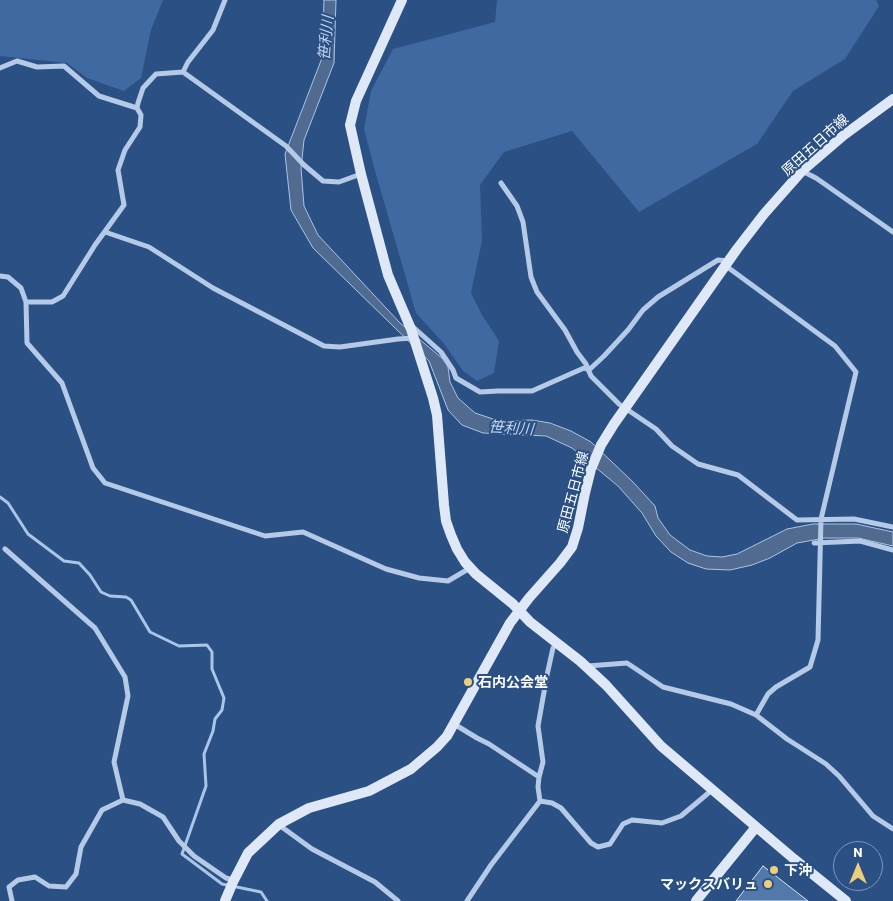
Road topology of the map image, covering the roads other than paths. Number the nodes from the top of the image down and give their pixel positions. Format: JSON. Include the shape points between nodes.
{"nodes":[{"id":1,"x":225,"y":0,"type":"edge"},
{"id":2,"x":402,"y":0,"type":"edge"},
{"id":3,"x":0,"y":68,"type":"edge"},
{"id":4,"x":183,"y":72,"type":"junction"},
{"id":5,"x":893,"y":99,"type":"edge"},
{"id":6,"x":137,"y":108,"type":"junction"},
{"id":7,"x":802,"y":171,"type":"junction"},
{"id":8,"x":361,"y":174,"type":"junction"},
{"id":9,"x":501,"y":183,"type":"dead end"},
{"id":10,"x":105,"y":232,"type":"junction"},
{"id":11,"x":893,"y":232,"type":"edge"},
{"id":12,"x":727,"y":263,"type":"junction"},
{"id":13,"x":0,"y":276,"type":"edge"},
{"id":14,"x":26,"y":302,"type":"junction"},
{"id":15,"x":410,"y":329,"type":"junction"},
{"id":16,"x":589,"y":370,"type":"junction"},
{"id":17,"x":625,"y":408,"type":"junction"},
{"id":18,"x":821,"y":520,"type":"junction"},
{"id":19,"x":893,"y":527,"type":"edge"},
{"id":20,"x":818,"y":541,"type":"junction"},
{"id":21,"x":5,"y":549,"type":"dead end"},
{"id":22,"x":893,"y":550,"type":"edge"},
{"id":23,"x":470,"y":568,"type":"junction"},
{"id":24,"x":519,"y":611,"type":"junction"},
{"id":25,"x":556,"y":643,"type":"junction"},
{"id":26,"x":585,"y":666,"type":"junction"},
{"id":27,"x":756,"y":715,"type":"junction"},
{"id":28,"x":454,"y":724,"type":"junction"},
{"id":29,"x":539,"y":777,"type":"junction"},
{"id":30,"x":712,"y":790,"type":"junction"},
{"id":31,"x":123,"y":800,"type":"junction"},
{"id":32,"x":540,"y":801,"type":"junction"},
{"id":33,"x":279,"y":824,"type":"junction"},
{"id":34,"x":756,"y":828,"type":"junction"},
{"id":35,"x":893,"y":829,"type":"edge"},
{"id":36,"x":232,"y":883,"type":"junction"},
{"id":37,"x":12,"y":901,"type":"edge"},
{"id":38,"x":224,"y":901,"type":"edge"},
{"id":39,"x":398,"y":901,"type":"edge"},
{"id":40,"x":467,"y":901,"type":"edge"},
{"id":41,"x":696,"y":901,"type":"edge"},
{"id":42,"x":846,"y":901,"type":"edge"}],
"edges":[{"from":1,"to":4,"type":"street","via":[[213,30]]},
{"from":2,"to":8,"type":"street","via":[[356,101],[350,125]]},
{"from":3,"to":6,"type":"street","via":[[17,61],[36,67],[64,66],[100,96]]},
{"from":4,"to":6,"type":"street","via":[[156,74],[143,88]]},
{"from":4,"to":8,"type":"street","via":[[286,146],[323,181],[339,182]]},
{"from":5,"to":7,"type":"street","name":"原田五日市線"},
{"from":6,"to":10,"type":"street","via":[[141,115],[140,127],[125,150],[118,170],[124,205]]},
{"from":7,"to":11,"type":"street"},
{"from":7,"to":12,"type":"street","name":"原田五日市線"},
{"from":8,"to":15,"type":"street","via":[[388,275]]},
{"from":9,"to":16,"type":"street","via":[[517,206],[523,222],[531,276],[537,292]]},
{"from":10,"to":14,"type":"street","via":[[64,296],[52,302]]},
{"from":10,"to":15,"type":"street","via":[[149,247],[213,288],[324,346],[340,348],[398,339]]},
{"from":12,"to":16,"type":"street","via":[[718,260],[658,297]]},
{"from":12,"to":17,"type":"street","name":"原田五日市線"},
{"from":12,"to":18,"type":"street","via":[[835,346],[856,372]]},
{"from":13,"to":14,"type":"street","via":[[8,277],[22,288]]},
{"from":14,"to":23,"type":"street","via":[[27,343],[62,383],[94,468],[105,483],[265,536],[303,532],[386,569],[419,578],[448,581]]},
{"from":15,"to":16,"type":"street","via":[[441,352],[456,378],[480,392],[532,391],[584,368]]},
{"from":15,"to":23,"type":"street","via":[[437,415],[446,521],[457,549]]},
{"from":16,"to":17,"type":"street","via":[[591,376]]},
{"from":17,"to":18,"type":"street","via":[[698,464],[738,475],[797,520]]},
{"from":17,"to":24,"type":"street","name":"原田五日市線","via":[[592,465],[572,547]]},
{"from":18,"to":19,"type":"street","via":[[854,519]]},
{"from":18,"to":20,"type":"street"},
{"from":20,"to":22,"type":"street","via":[[860,541]]},
{"from":20,"to":27,"type":"street","via":[[818,640],[810,668],[776,687]]},
{"from":21,"to":31,"type":"street","via":[[94,628],[125,677],[128,696],[114,762]]},
{"from":23,"to":24,"type":"street"},
{"from":24,"to":25,"type":"street"},
{"from":24,"to":28,"type":"street","name":"原田五日市線"},
{"from":25,"to":26,"type":"street"},
{"from":25,"to":29,"type":"street","via":[[538,726],[543,762]]},
{"from":26,"to":27,"type":"street","via":[[627,663],[663,687],[731,704]]},
{"from":26,"to":30,"type":"street","via":[[651,736]]},
{"from":27,"to":35,"type":"street","via":[[826,764],[873,816]]},
{"from":28,"to":29,"type":"street"},
{"from":28,"to":33,"type":"street","name":"原田五日市線","via":[[447,736],[411,769],[369,790],[309,808]]},
{"from":29,"to":32,"type":"street"},
{"from":30,"to":32,"type":"street","via":[[681,816],[662,823],[632,820],[622,824],[610,844],[598,847],[561,808]]},
{"from":30,"to":34,"type":"street"},
{"from":31,"to":36,"type":"street","via":[[140,804],[163,817],[194,856]]},
{"from":31,"to":37,"type":"street","via":[[102,810],[81,847],[76,874],[66,887],[49,886],[35,877],[18,880],[9,887]]},
{"from":32,"to":40,"type":"street"},
{"from":33,"to":36,"type":"street","name":"原田五日市線","via":[[248,853]]},
{"from":33,"to":39,"type":"street","via":[[312,849],[375,882]]},
{"from":34,"to":41,"type":"street"},
{"from":34,"to":42,"type":"street"},
{"from":36,"to":38,"type":"street","name":"原田五日市線"}]}
